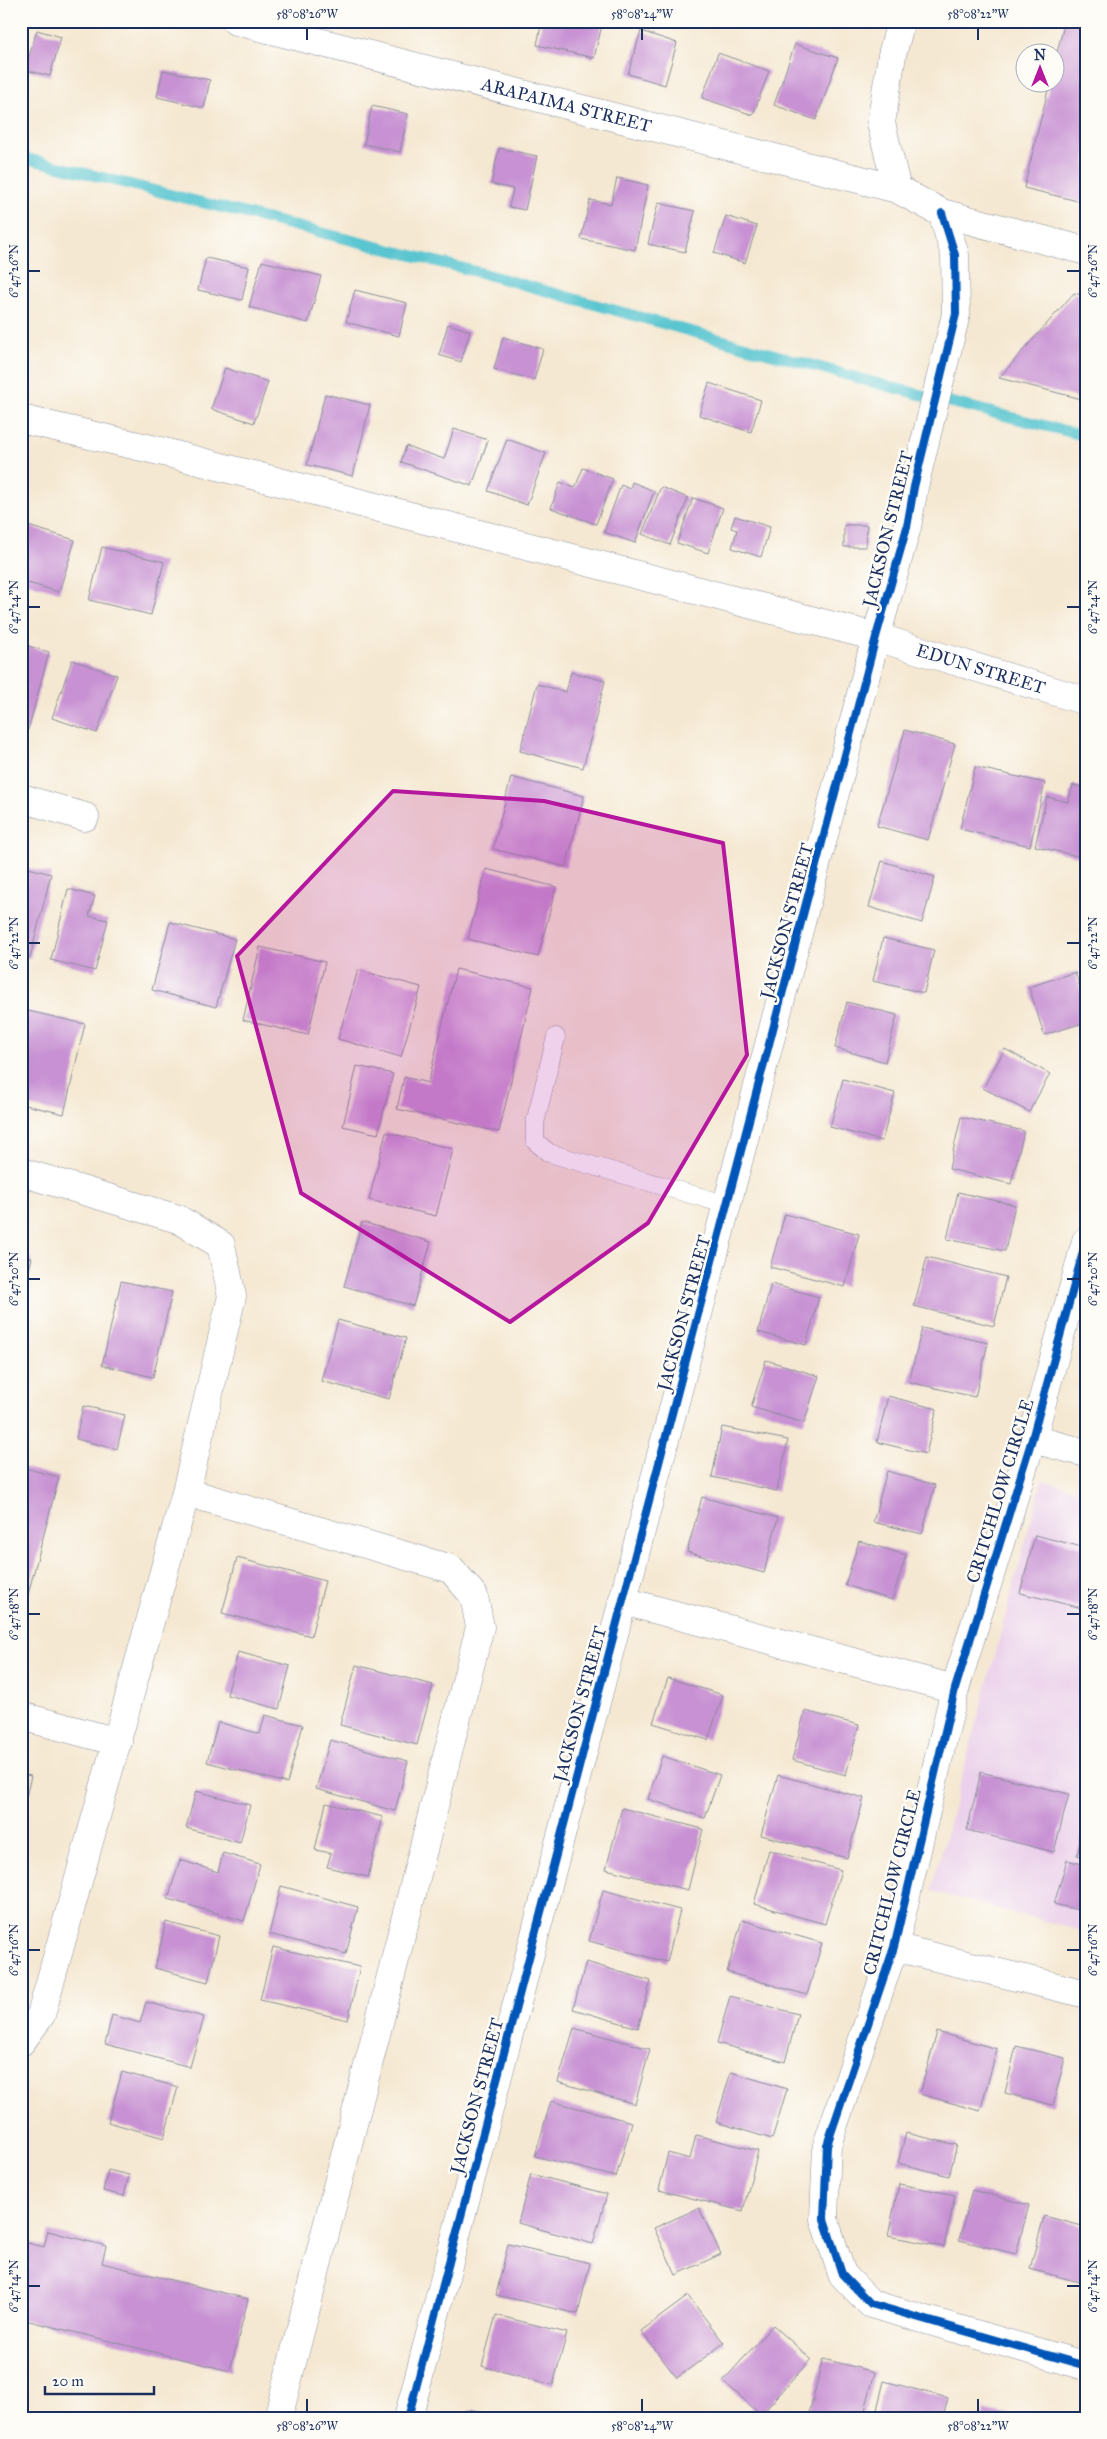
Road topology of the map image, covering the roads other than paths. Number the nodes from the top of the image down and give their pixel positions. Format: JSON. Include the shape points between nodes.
{"nodes":[{"id":1,"x":236,"y":21,"type":"edge"},
{"id":2,"x":901,"y":21,"type":"edge"},
{"id":3,"x":897,"y":189,"type":"junction"},
{"id":4,"x":942,"y":213,"type":"junction"},
{"id":5,"x":1086,"y":251,"type":"edge"},
{"id":6,"x":21,"y":419,"type":"edge"},
{"id":7,"x":876,"y":637,"type":"junction"},
{"id":8,"x":1086,"y":701,"type":"edge"},
{"id":9,"x":21,"y":798,"type":"edge"},
{"id":10,"x":85,"y":817,"type":"dead end"},
{"id":11,"x":556,"y":1037,"type":"dead end"},
{"id":12,"x":21,"y":1172,"type":"edge"},
{"id":13,"x":728,"y":1205,"type":"junction"},
{"id":14,"x":1086,"y":1241,"type":"edge"},
{"id":15,"x":1032,"y":1439,"type":"junction"},
{"id":16,"x":1086,"y":1453,"type":"edge"},
{"id":17,"x":186,"y":1492,"type":"junction"},
{"id":18,"x":623,"y":1601,"type":"junction"},
{"id":19,"x":955,"y":1689,"type":"junction"},
{"id":20,"x":21,"y":1716,"type":"edge"},
{"id":21,"x":118,"y":1742,"type":"junction"},
{"id":22,"x":894,"y":1946,"type":"junction"},
{"id":23,"x":1086,"y":1994,"type":"edge"},
{"id":24,"x":21,"y":2042,"type":"edge"},
{"id":25,"x":1086,"y":2366,"type":"edge"},
{"id":26,"x":278,"y":2418,"type":"edge"},
{"id":27,"x":408,"y":2418,"type":"edge"}],
"edges":[{"from":1,"to":3,"type":"street","name":"ARAPAIMA STREET"},
{"from":2,"to":3,"type":"street","via":[[881,123]]},
{"from":3,"to":4,"type":"street","name":"ARAPAIMA STREET"},
{"from":4,"to":5,"type":"street"},
{"from":4,"to":7,"type":"street","name":"JACKSON STREET","via":[[955,254],[956,314],[907,527]]},
{"from":6,"to":7,"type":"street","name":"EDUN STREET","via":[[183,457]]},
{"from":7,"to":8,"type":"street","name":"EDUN STREET"},
{"from":7,"to":13,"type":"street","name":"JACKSON STREET"},
{"from":9,"to":10,"type":"street"},
{"from":11,"to":13,"type":"lane","via":[[535,1123],[535,1141],[549,1153]]},
{"from":12,"to":17,"type":"street","via":[[178,1219],[221,1245],[232,1296]]},
{"from":13,"to":18,"type":"street","name":"JACKSON STREET"},
{"from":14,"to":15,"type":"street","name":"CRITCHLOW CIRCLE"},
{"from":15,"to":16,"type":"street"},
{"from":15,"to":19,"type":"street","name":"CRITCHLOW CIRCLE"},
{"from":17,"to":21,"type":"street"},
{"from":17,"to":26,"type":"street","via":[[452,1569],[474,1596],[480,1627]]},
{"from":18,"to":19,"type":"street"},
{"from":18,"to":27,"type":"street","name":"JACKSON STREET"},
{"from":19,"to":22,"type":"street","name":"CRITCHLOW CIRCLE"},
{"from":20,"to":21,"type":"street"},
{"from":21,"to":24,"type":"street","via":[[40,2015]]},
{"from":22,"to":23,"type":"street"},
{"from":22,"to":25,"type":"street","name":"CRITCHLOW CIRCLE","via":[[827,2145],[824,2219],[842,2274],[871,2304]]}]}
